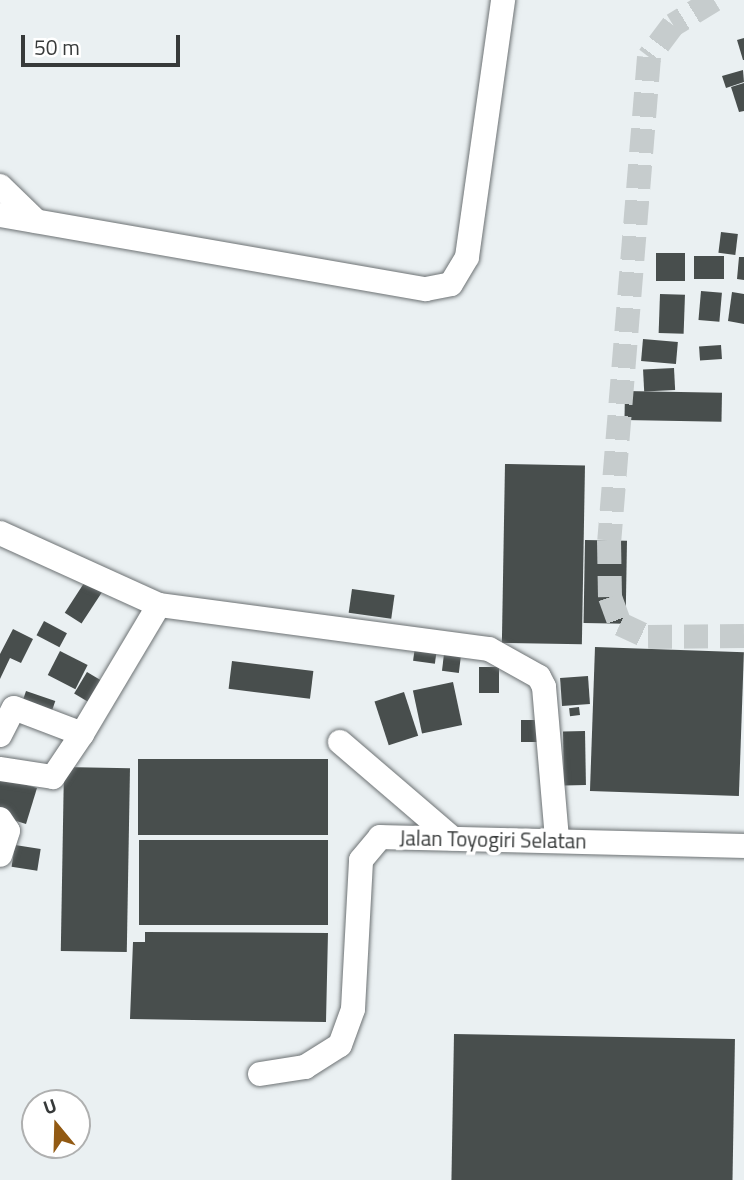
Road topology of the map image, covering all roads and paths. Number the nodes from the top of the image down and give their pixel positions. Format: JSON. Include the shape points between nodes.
{"nodes":[{"id":1,"x":503,"y":0,"type":"edge"},
{"id":2,"x":0,"y":186,"type":"edge"},
{"id":3,"x":0,"y":215,"type":"edge"},
{"id":4,"x":36,"y":221,"type":"junction"},
{"id":5,"x":0,"y":533,"type":"edge"},
{"id":6,"x":159,"y":605,"type":"junction"},
{"id":7,"x":82,"y":734,"type":"junction"},
{"id":8,"x":0,"y":735,"type":"edge"},
{"id":9,"x":340,"y":742,"type":"dead end"},
{"id":10,"x":0,"y":769,"type":"edge"},
{"id":11,"x":0,"y":819,"type":"edge"},
{"id":12,"x":452,"y":838,"type":"junction"},
{"id":13,"x":557,"y":839,"type":"junction"},
{"id":14,"x":744,"y":846,"type":"edge"},
{"id":15,"x":0,"y":855,"type":"edge"},
{"id":16,"x":260,"y":1074,"type":"dead end"}],
"edges":[{"from":1,"to":4,"type":"street","via":[[467,257],[452,284],[426,289]]},
{"from":2,"to":4,"type":"street"},
{"from":3,"to":4,"type":"street"},
{"from":5,"to":6,"type":"street"},
{"from":6,"to":7,"type":"street"},
{"from":6,"to":13,"type":"street","via":[[480,646],[539,677]]},
{"from":7,"to":8,"type":"street","via":[[13,708]]},
{"from":7,"to":10,"type":"street","via":[[53,777]]},
{"from":9,"to":12,"type":"street"},
{"from":11,"to":15,"type":"street","via":[[8,831]]},
{"from":12,"to":13,"type":"street","name":"Jalan Toyogiri Selatan"},
{"from":12,"to":16,"type":"street","name":"Jalan Toyogiri Selatan","via":[[380,837],[366,846],[353,1009],[340,1045],[305,1067]]},
{"from":13,"to":14,"type":"street","name":"Jalan Toyogiri Selatan"}]}
